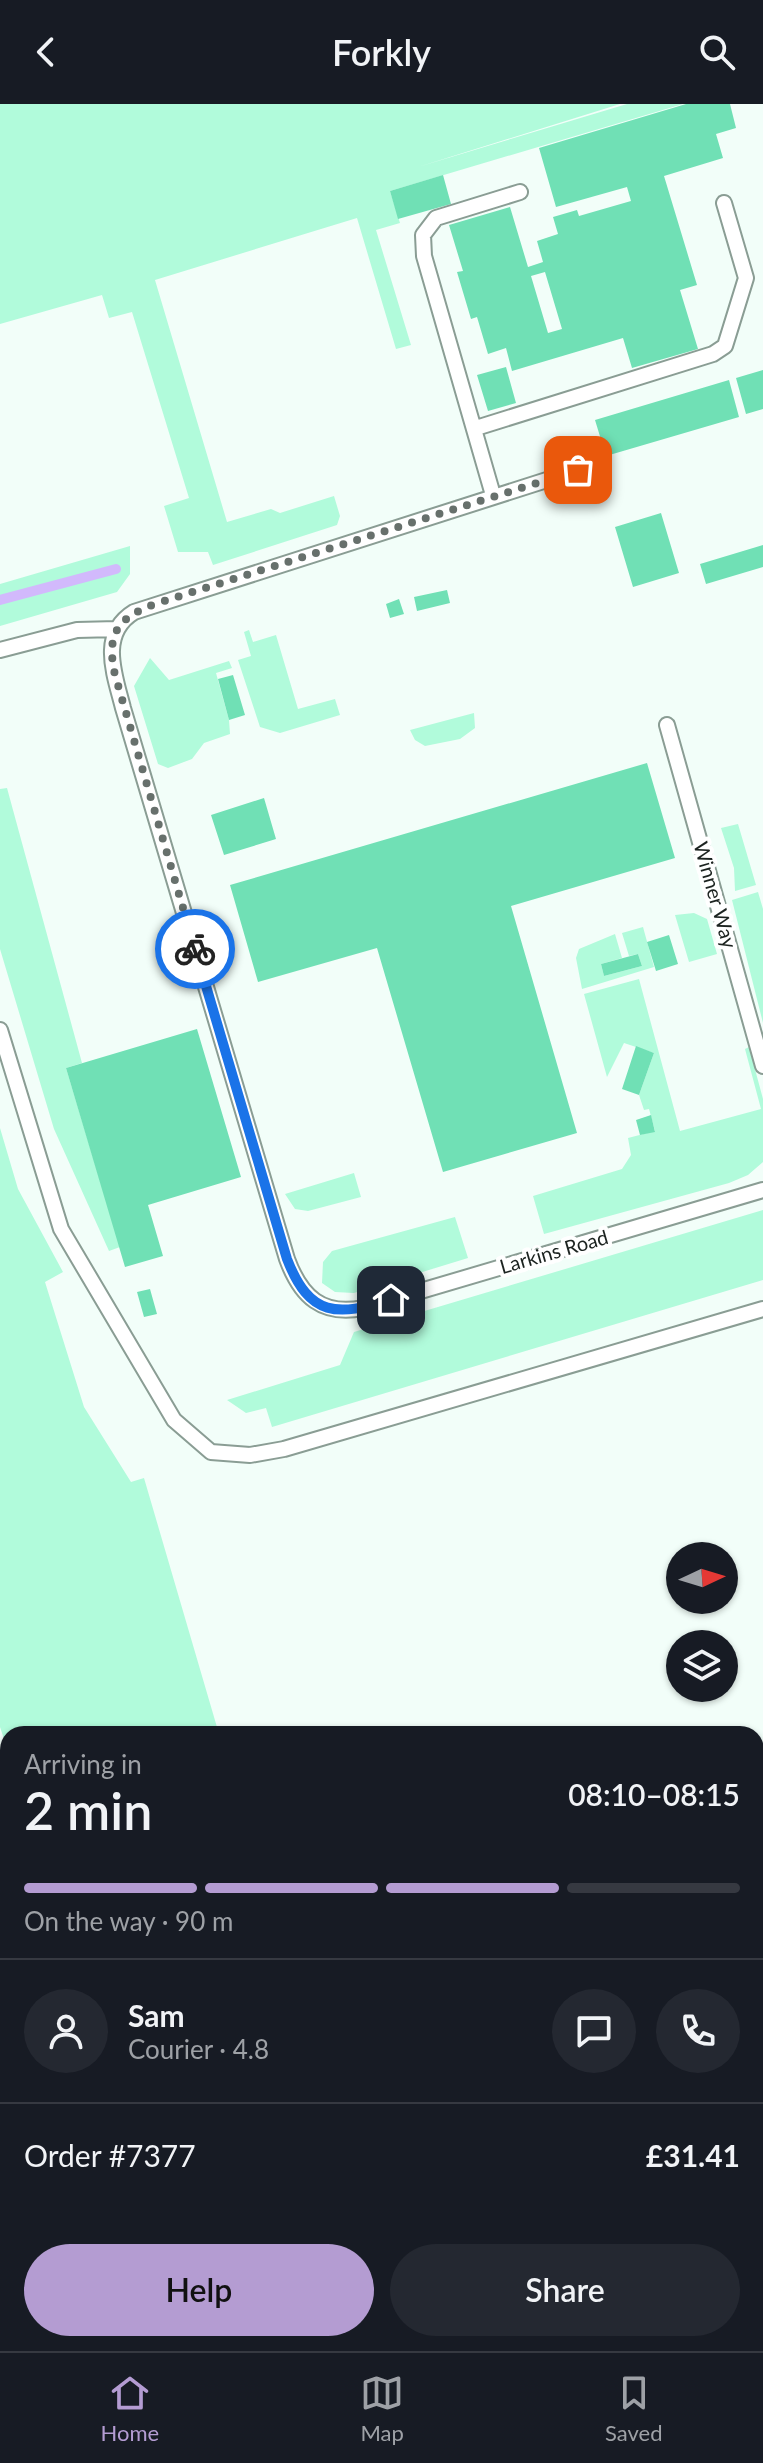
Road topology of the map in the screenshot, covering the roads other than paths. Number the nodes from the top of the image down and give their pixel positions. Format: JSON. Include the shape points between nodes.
{"nodes":[{"id":1,"x":520,"y":192,"type":"dead end"},
{"id":2,"x":724,"y":203,"type":"dead end"},
{"id":3,"x":476,"y":428,"type":"junction"},
{"id":4,"x":578,"y":470,"type":"dead end"},
{"id":5,"x":493,"y":495,"type":"junction"},
{"id":6,"x":117,"y":629,"type":"junction"},
{"id":7,"x":0,"y":650,"type":"edge"},
{"id":8,"x":667,"y":725,"type":"dead end"},
{"id":9,"x":0,"y":1030,"type":"edge"},
{"id":10,"x":763,"y":1066,"type":"edge"},
{"id":11,"x":763,"y":1190,"type":"edge"},
{"id":12,"x":763,"y":1309,"type":"edge"}],
"edges":[{"from":1,"to":3,"type":"lane","via":[[436,218],[423,235],[424,256]]},
{"from":2,"to":3,"type":"lane","via":[[746,278],[725,346]]},
{"from":3,"to":5,"type":"lane"},
{"from":4,"to":5,"type":"lane"},
{"from":5,"to":6,"type":"lane","via":[[141,609]]},
{"from":6,"to":7,"type":"lane","via":[[77,630]]},
{"from":6,"to":11,"type":"lane","name":"Larkins Road","via":[[112,663],[123,708],[287,1259],[307,1296],[345,1311]]},
{"from":8,"to":10,"type":"lane","name":"Winner Way"},
{"from":9,"to":12,"type":"lane","via":[[61,1229],[174,1420],[211,1452],[250,1455],[284,1449]]}]}
